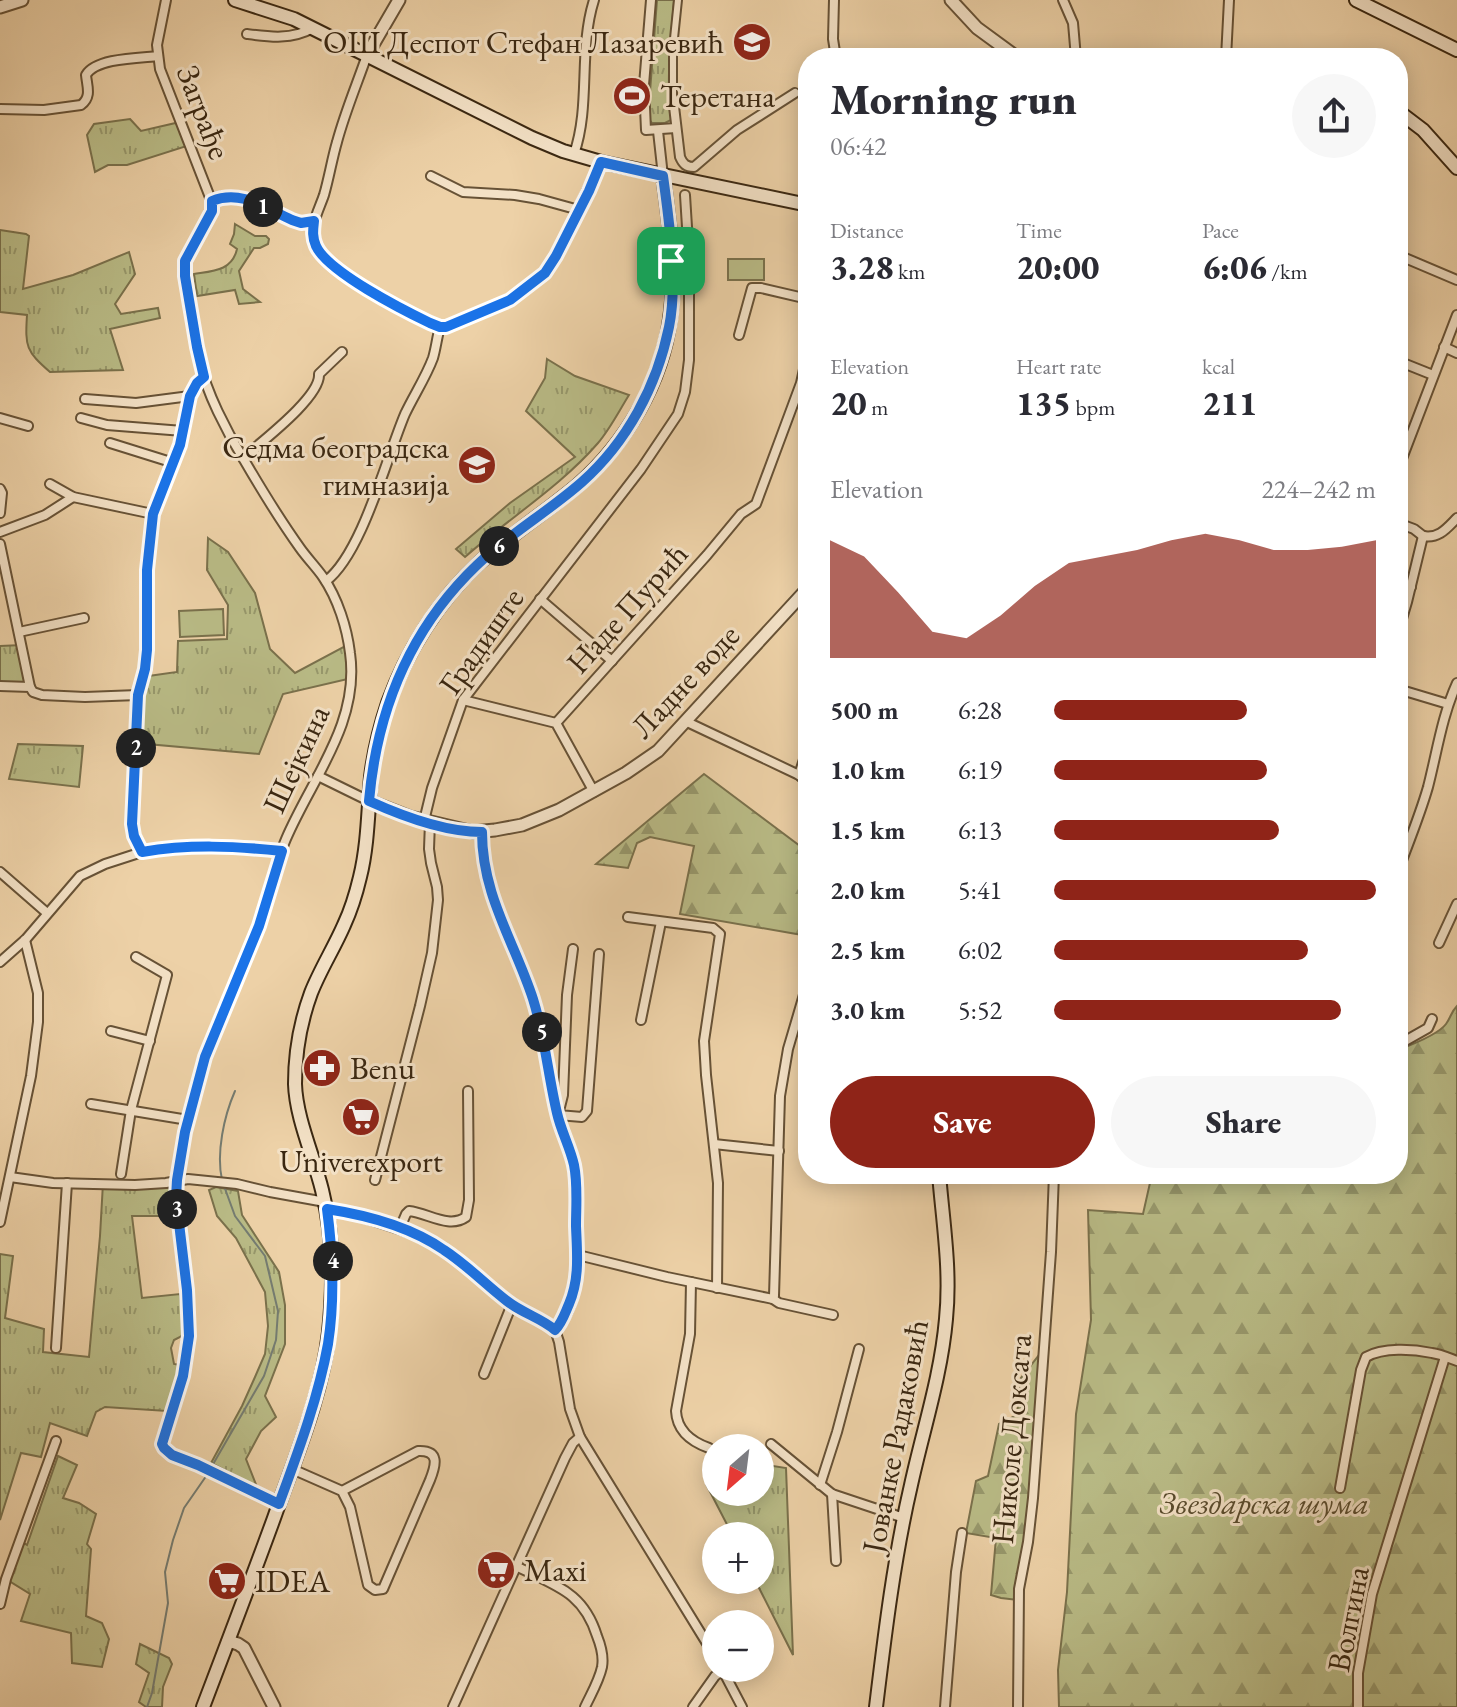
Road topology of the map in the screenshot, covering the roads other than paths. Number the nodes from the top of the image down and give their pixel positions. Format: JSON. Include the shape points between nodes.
{"nodes":[{"id":1,"x":22,"y":0,"type":"edge"},
{"id":2,"x":166,"y":0,"type":"edge"},
{"id":3,"x":235,"y":0,"type":"edge"},
{"id":4,"x":399,"y":0,"type":"edge"},
{"id":5,"x":594,"y":0,"type":"edge"},
{"id":6,"x":651,"y":0,"type":"edge"},
{"id":7,"x":678,"y":0,"type":"edge"},
{"id":8,"x":834,"y":0,"type":"edge"},
{"id":9,"x":951,"y":0,"type":"edge"},
{"id":10,"x":1063,"y":0,"type":"edge"},
{"id":11,"x":1229,"y":0,"type":"edge"},
{"id":12,"x":1361,"y":1,"type":"edge"},
{"id":13,"x":0,"y":7,"type":"edge"},
{"id":14,"x":313,"y":28,"type":"junction"},
{"id":15,"x":247,"y":34,"type":"dead end"},
{"id":16,"x":834,"y":48,"type":"edge"},
{"id":17,"x":1004,"y":48,"type":"edge"},
{"id":18,"x":1075,"y":48,"type":"edge"},
{"id":19,"x":1227,"y":48,"type":"edge"},
{"id":20,"x":1457,"y":50,"type":"edge"},
{"id":21,"x":367,"y":55,"type":"junction"},
{"id":22,"x":158,"y":56,"type":"junction"},
{"id":23,"x":795,"y":93,"type":"dead end"},
{"id":24,"x":673,"y":98,"type":"joint"},
{"id":25,"x":0,"y":109,"type":"edge"},
{"id":26,"x":1408,"y":119,"type":"edge"},
{"id":27,"x":676,"y":128,"type":"junction"},
{"id":28,"x":658,"y":131,"type":"junction"},
{"id":29,"x":574,"y":154,"type":"junction"},
{"id":30,"x":601,"y":162,"type":"junction"},
{"id":31,"x":1457,"y":168,"type":"edge"},
{"id":32,"x":431,"y":176,"type":"dead end"},
{"id":33,"x":663,"y":176,"type":"junction"},
{"id":34,"x":685,"y":195,"type":"dead end"},
{"id":35,"x":212,"y":201,"type":"junction"},
{"id":36,"x":798,"y":203,"type":"edge"},
{"id":37,"x":579,"y":210,"type":"junction"},
{"id":38,"x":314,"y":221,"type":"junction"},
{"id":39,"x":1408,"y":259,"type":"edge"},
{"id":40,"x":1457,"y":280,"type":"edge"},
{"id":41,"x":798,"y":297,"type":"edge"},
{"id":42,"x":1457,"y":315,"type":"edge"},
{"id":43,"x":440,"y":327,"type":"junction"},
{"id":44,"x":739,"y":335,"type":"dead end"},
{"id":45,"x":1444,"y":347,"type":"junction"},
{"id":46,"x":342,"y":352,"type":"dead end"},
{"id":47,"x":1457,"y":353,"type":"edge"},
{"id":48,"x":1408,"y":365,"type":"edge"},
{"id":49,"x":1433,"y":375,"type":"junction"},
{"id":50,"x":204,"y":377,"type":"junction"},
{"id":51,"x":798,"y":391,"type":"edge"},
{"id":52,"x":190,"y":396,"type":"junction"},
{"id":53,"x":85,"y":399,"type":"dead end"},
{"id":54,"x":0,"y":418,"type":"edge"},
{"id":55,"x":81,"y":418,"type":"dead end"},
{"id":56,"x":28,"y":426,"type":"dead end"},
{"id":57,"x":183,"y":431,"type":"junction"},
{"id":58,"x":1408,"y":442,"type":"edge"},
{"id":59,"x":110,"y":443,"type":"dead end"},
{"id":60,"x":243,"y":458,"type":"junction"},
{"id":61,"x":174,"y":463,"type":"junction"},
{"id":62,"x":50,"y":484,"type":"dead end"},
{"id":63,"x":0,"y":489,"type":"edge"},
{"id":64,"x":73,"y":497,"type":"junction"},
{"id":65,"x":0,"y":513,"type":"edge"},
{"id":66,"x":153,"y":514,"type":"junction"},
{"id":67,"x":1457,"y":518,"type":"edge"},
{"id":68,"x":1408,"y":527,"type":"edge"},
{"id":69,"x":0,"y":532,"type":"edge"},
{"id":70,"x":1423,"y":536,"type":"junction"},
{"id":71,"x":0,"y":544,"type":"edge"},
{"id":72,"x":326,"y":581,"type":"junction"},
{"id":73,"x":1408,"y":586,"type":"edge"},
{"id":74,"x":1411,"y":587,"type":"junction"},
{"id":75,"x":1408,"y":597,"type":"edge"},
{"id":76,"x":540,"y":599,"type":"junction"},
{"id":77,"x":798,"y":599,"type":"edge"},
{"id":78,"x":84,"y":618,"type":"dead end"},
{"id":79,"x":19,"y":632,"type":"junction"},
{"id":80,"x":612,"y":661,"type":"junction"},
{"id":81,"x":1457,"y":683,"type":"edge"},
{"id":82,"x":0,"y":686,"type":"edge"},
{"id":83,"x":30,"y":687,"type":"junction"},
{"id":84,"x":1408,"y":692,"type":"edge"},
{"id":85,"x":138,"y":695,"type":"junction"},
{"id":86,"x":463,"y":700,"type":"junction"},
{"id":87,"x":1448,"y":704,"type":"junction"},
{"id":88,"x":685,"y":721,"type":"junction"},
{"id":89,"x":556,"y":723,"type":"junction"},
{"id":90,"x":798,"y":775,"type":"edge"},
{"id":91,"x":318,"y":776,"type":"junction"},
{"id":92,"x":594,"y":792,"type":"junction"},
{"id":93,"x":369,"y":801,"type":"junction"},
{"id":94,"x":427,"y":822,"type":"junction"},
{"id":95,"x":482,"y":832,"type":"junction"},
{"id":96,"x":1408,"y":843,"type":"edge"},
{"id":97,"x":282,"y":851,"type":"junction"},
{"id":98,"x":142,"y":852,"type":"junction"},
{"id":99,"x":0,"y":872,"type":"edge"},
{"id":100,"x":1457,"y":904,"type":"edge"},
{"id":101,"x":47,"y":913,"type":"junction"},
{"id":102,"x":628,"y":917,"type":"dead end"},
{"id":103,"x":661,"y":922,"type":"junction"},
{"id":104,"x":25,"y":940,"type":"junction"},
{"id":105,"x":1439,"y":943,"type":"dead end"},
{"id":106,"x":573,"y":949,"type":"dead end"},
{"id":107,"x":599,"y":954,"type":"dead end"},
{"id":108,"x":136,"y":957,"type":"dead end"},
{"id":109,"x":0,"y":962,"type":"edge"},
{"id":110,"x":798,"y":1015,"type":"edge"},
{"id":111,"x":1432,"y":1019,"type":"dead end"},
{"id":112,"x":641,"y":1020,"type":"dead end"},
{"id":113,"x":111,"y":1031,"type":"dead end"},
{"id":114,"x":1408,"y":1039,"type":"edge"},
{"id":115,"x":150,"y":1041,"type":"junction"},
{"id":116,"x":468,"y":1091,"type":"dead end"},
{"id":117,"x":91,"y":1104,"type":"dead end"},
{"id":118,"x":131,"y":1110,"type":"junction"},
{"id":119,"x":558,"y":1115,"type":"junction"},
{"id":120,"x":188,"y":1120,"type":"junction"},
{"id":121,"x":714,"y":1144,"type":"junction"},
{"id":122,"x":779,"y":1151,"type":"junction"},
{"id":123,"x":121,"y":1174,"type":"dead end"},
{"id":124,"x":10,"y":1177,"type":"junction"},
{"id":125,"x":177,"y":1180,"type":"junction"},
{"id":126,"x":375,"y":1180,"type":"dead end"},
{"id":127,"x":67,"y":1183,"type":"junction"},
{"id":128,"x":940,"y":1184,"type":"edge"},
{"id":129,"x":1054,"y":1184,"type":"edge"},
{"id":130,"x":326,"y":1206,"type":"junction"},
{"id":131,"x":0,"y":1222,"type":"edge"},
{"id":132,"x":400,"y":1228,"type":"junction"},
{"id":133,"x":578,"y":1255,"type":"junction"},
{"id":134,"x":691,"y":1282,"type":"junction"},
{"id":135,"x":717,"y":1288,"type":"junction"},
{"id":136,"x":773,"y":1299,"type":"junction"},
{"id":137,"x":512,"y":1304,"type":"junction"},
{"id":138,"x":833,"y":1315,"type":"dead end"},
{"id":139,"x":555,"y":1330,"type":"junction"},
{"id":140,"x":56,"y":1348,"type":"dead end"},
{"id":141,"x":859,"y":1349,"type":"dead end"},
{"id":142,"x":1445,"y":1357,"type":"junction"},
{"id":143,"x":1457,"y":1361,"type":"edge"},
{"id":144,"x":484,"y":1374,"type":"dead end"},
{"id":145,"x":580,"y":1437,"type":"junction"},
{"id":146,"x":56,"y":1441,"type":"dead end"},
{"id":147,"x":702,"y":1445,"type":"edge"},
{"id":148,"x":774,"y":1447,"type":"edge"},
{"id":149,"x":292,"y":1469,"type":"junction"},
{"id":150,"x":820,"y":1485,"type":"junction"},
{"id":151,"x":1340,"y":1488,"type":"dead end"},
{"id":152,"x":342,"y":1491,"type":"junction"},
{"id":153,"x":832,"y":1494,"type":"junction"},
{"id":154,"x":279,"y":1504,"type":"junction"},
{"id":155,"x":904,"y":1518,"type":"junction"},
{"id":156,"x":962,"y":1533,"type":"dead end"},
{"id":157,"x":836,"y":1561,"type":"dead end"},
{"id":158,"x":516,"y":1566,"type":"junction"},
{"id":159,"x":0,"y":1604,"type":"edge"},
{"id":160,"x":702,"y":1635,"type":"edge"},
{"id":161,"x":228,"y":1641,"type":"junction"},
{"id":162,"x":711,"y":1682,"type":"edge"},
{"id":163,"x":729,"y":1682,"type":"edge"},
{"id":164,"x":203,"y":1707,"type":"edge"},
{"id":165,"x":274,"y":1707,"type":"edge"},
{"id":166,"x":453,"y":1707,"type":"edge"},
{"id":167,"x":585,"y":1707,"type":"edge"},
{"id":168,"x":693,"y":1707,"type":"edge"},
{"id":169,"x":742,"y":1707,"type":"edge"},
{"id":170,"x":876,"y":1707,"type":"edge"},
{"id":171,"x":945,"y":1707,"type":"edge"},
{"id":172,"x":1018,"y":1707,"type":"edge"},
{"id":173,"x":1358,"y":1707,"type":"edge"}],
"edges":[{"from":1,"to":13,"type":"street"},
{"from":2,"to":22,"type":"street","name":"Заграђе"},
{"from":3,"to":14,"type":"main road"},
{"from":4,"to":21,"type":"street"},
{"from":5,"to":29,"type":"street"},
{"from":6,"to":28,"type":"street","via":[[646,130]]},
{"from":7,"to":24,"type":"street"},
{"from":8,"to":16,"type":"street"},
{"from":9,"to":17,"type":"street"},
{"from":10,"to":18,"type":"street","via":[[1073,23]]},
{"from":11,"to":19,"type":"street"},
{"from":12,"to":20,"type":"main road"},
{"from":14,"to":15,"type":"street","via":[[287,37]]},
{"from":14,"to":21,"type":"main road"},
{"from":21,"to":29,"type":"main road"},
{"from":21,"to":38,"type":"street"},
{"from":22,"to":25,"type":"street","via":[[90,68],[88,98],[81,105]]},
{"from":22,"to":35,"type":"street","name":"Заграђе"},
{"from":23,"to":27,"type":"street","via":[[737,130],[694,167],[684,165],[680,157]]},
{"from":24,"to":27,"type":"street"},
{"from":26,"to":31,"type":"main road"},
{"from":27,"to":28,"type":"street"},
{"from":28,"to":33,"type":"street"},
{"from":29,"to":30,"type":"main road"},
{"from":30,"to":33,"type":"main road"},
{"from":30,"to":37,"type":"street"},
{"from":32,"to":37,"type":"street","via":[[463,192],[515,195]]},
{"from":33,"to":36,"type":"main road"},
{"from":33,"to":93,"type":"main road","via":[[672,306],[652,383],[626,431],[596,468],[476,566],[421,633],[388,704]]},
{"from":34,"to":76,"type":"street","name":"Градиште","via":[[689,360],[682,405],[660,442]]},
{"from":35,"to":38,"type":"street","via":[[238,196],[301,223]]},
{"from":35,"to":50,"type":"street","name":"Заграђе","via":[[212,211],[185,261]]},
{"from":37,"to":43,"type":"street","via":[[550,266],[536,280],[510,300]]},
{"from":38,"to":43,"type":"street","via":[[314,242],[329,262]]},
{"from":39,"to":40,"type":"street"},
{"from":41,"to":44,"type":"street","via":[[752,288]]},
{"from":42,"to":45,"type":"street"},
{"from":43,"to":72,"type":"street","via":[[432,359],[362,525]]},
{"from":45,"to":47,"type":"street"},
{"from":45,"to":49,"type":"street"},
{"from":46,"to":60,"type":"street","via":[[319,374],[318,385],[295,413]]},
{"from":48,"to":49,"type":"street"},
{"from":49,"to":58,"type":"street"},
{"from":50,"to":52,"type":"street"},
{"from":50,"to":60,"type":"street","name":"Заграђе"},
{"from":51,"to":80,"type":"street","name":"Наде Пурић","via":[[754,507],[741,514]]},
{"from":52,"to":53,"type":"street","via":[[136,403]]},
{"from":52,"to":57,"type":"street"},
{"from":54,"to":56,"type":"street"},
{"from":55,"to":57,"type":"street"},
{"from":57,"to":61,"type":"street"},
{"from":59,"to":61,"type":"street"},
{"from":60,"to":72,"type":"street","name":"Заграђе"},
{"from":61,"to":66,"type":"street"},
{"from":62,"to":64,"type":"street"},
{"from":63,"to":65,"type":"street"},
{"from":64,"to":66,"type":"street"},
{"from":64,"to":69,"type":"street","via":[[45,515]]},
{"from":66,"to":85,"type":"street","via":[[147,650]]},
{"from":67,"to":70,"type":"street","via":[[1438,535]]},
{"from":68,"to":70,"type":"street"},
{"from":70,"to":74,"type":"street"},
{"from":71,"to":79,"type":"street"},
{"from":72,"to":91,"type":"street","name":"Шејкина","via":[[347,634],[352,678],[344,721]]},
{"from":73,"to":74,"type":"street"},
{"from":74,"to":75,"type":"street"},
{"from":76,"to":80,"type":"street"},
{"from":76,"to":86,"type":"street","name":"Градиште"},
{"from":77,"to":88,"type":"street","name":"Ладне воде"},
{"from":78,"to":79,"type":"street"},
{"from":79,"to":83,"type":"street"},
{"from":80,"to":89,"type":"street","name":"Наде Пурић"},
{"from":81,"to":87,"type":"street"},
{"from":82,"to":83,"type":"street"},
{"from":83,"to":85,"type":"street","via":[[42,695]]},
{"from":84,"to":87,"type":"street"},
{"from":85,"to":98,"type":"street","via":[[132,824]]},
{"from":86,"to":89,"type":"street"},
{"from":86,"to":94,"type":"street","name":"Градиште","via":[[432,788]]},
{"from":87,"to":96,"type":"street"},
{"from":88,"to":90,"type":"street"},
{"from":88,"to":92,"type":"street","name":"Ладне воде","via":[[652,756]]},
{"from":89,"to":92,"type":"street"},
{"from":91,"to":93,"type":"street","name":"Ладне воде"},
{"from":91,"to":97,"type":"street","name":"Шејкина"},
{"from":92,"to":95,"type":"street","name":"Ладне воде","via":[[522,825]]},
{"from":93,"to":94,"type":"street","name":"Ладне воде"},
{"from":93,"to":130,"type":"main road","via":[[357,892],[312,989],[297,1044],[296,1092]]},
{"from":94,"to":95,"type":"street","name":"Ладне воде"},
{"from":94,"to":126,"type":"street","name":"Градиште","via":[[438,900],[432,953]]},
{"from":95,"to":119,"type":"street","via":[[492,897],[533,999]]},
{"from":97,"to":98,"type":"street","via":[[211,845]]},
{"from":97,"to":120,"type":"street","name":"Шејкина","via":[[259,926],[205,1057]]},
{"from":98,"to":101,"type":"street","via":[[80,876]]},
{"from":99,"to":101,"type":"street"},
{"from":100,"to":105,"type":"street"},
{"from":101,"to":104,"type":"street"},
{"from":102,"to":103,"type":"street"},
{"from":103,"to":112,"type":"street"},
{"from":103,"to":121,"type":"street","via":[[713,928],[720,934],[704,1041]]},
{"from":104,"to":109,"type":"street"},
{"from":104,"to":124,"type":"street","via":[[38,993],[38,1022]]},
{"from":106,"to":119,"type":"street"},
{"from":107,"to":119,"type":"street","via":[[587,1111],[582,1117]]},
{"from":108,"to":115,"type":"street","via":[[167,975]]},
{"from":110,"to":122,"type":"street","via":[[783,1076]]},
{"from":111,"to":114,"type":"street","via":[[1428,1028]]},
{"from":113,"to":115,"type":"street"},
{"from":115,"to":118,"type":"street"},
{"from":116,"to":132,"type":"street","via":[[466,1217],[453,1222],[409,1211]]},
{"from":117,"to":118,"type":"street"},
{"from":118,"to":120,"type":"street"},
{"from":118,"to":123,"type":"street"},
{"from":119,"to":133,"type":"street","via":[[575,1170]]},
{"from":120,"to":125,"type":"street","name":"Шејкина"},
{"from":121,"to":122,"type":"street"},
{"from":121,"to":135,"type":"street"},
{"from":122,"to":136,"type":"street"},
{"from":124,"to":127,"type":"street"},
{"from":124,"to":131,"type":"street"},
{"from":125,"to":127,"type":"street"},
{"from":125,"to":130,"type":"street","via":[[230,1183]]},
{"from":125,"to":154,"type":"street","name":"Шејкина","via":[[189,1336],[162,1444],[172,1455]]},
{"from":127,"to":140,"type":"street"},
{"from":128,"to":155,"type":"main road","name":"Јованке Радаковић","via":[[947,1318]]},
{"from":129,"to":172,"type":"street","name":"Николе Доксата","via":[[1033,1498],[1019,1589]]},
{"from":130,"to":132,"type":"street"},
{"from":130,"to":149,"type":"main road","via":[[333,1279],[328,1344]]},
{"from":132,"to":137,"type":"street","via":[[446,1251]]},
{"from":133,"to":134,"type":"street"},
{"from":133,"to":139,"type":"street","via":[[575,1289]]},
{"from":134,"to":135,"type":"street"},
{"from":134,"to":147,"type":"street","via":[[690,1334],[676,1420]]},
{"from":135,"to":136,"type":"street"},
{"from":136,"to":138,"type":"street"},
{"from":137,"to":139,"type":"street"},
{"from":137,"to":144,"type":"street"},
{"from":139,"to":145,"type":"street"},
{"from":141,"to":150,"type":"street"},
{"from":142,"to":143,"type":"street"},
{"from":142,"to":151,"type":"street","via":[[1418,1351],[1366,1357]]},
{"from":142,"to":173,"type":"street","name":"Волгина","via":[[1372,1594],[1358,1673]]},
{"from":145,"to":158,"type":"street","via":[[565,1458]]},
{"from":145,"to":160,"type":"street"},
{"from":146,"to":159,"type":"street"},
{"from":148,"to":150,"type":"street"},
{"from":149,"to":152,"type":"street"},
{"from":149,"to":154,"type":"main road"},
{"from":150,"to":153,"type":"street"},
{"from":152,"to":152,"type":"street","via":[[418,1451],[435,1458],[380,1590],[368,1585]]},
{"from":153,"to":155,"type":"street"},
{"from":153,"to":157,"type":"street"},
{"from":154,"to":161,"type":"main road"},
{"from":155,"to":170,"type":"main road","name":"Јованке Радаковић"},
{"from":156,"to":171,"type":"street"},
{"from":158,"to":166,"type":"street"},
{"from":158,"to":167,"type":"street","via":[[564,1590],[588,1612],[603,1663]]},
{"from":161,"to":164,"type":"main road"},
{"from":161,"to":165,"type":"street","via":[[244,1648]]},
{"from":162,"to":168,"type":"street"},
{"from":163,"to":169,"type":"street"}]}
